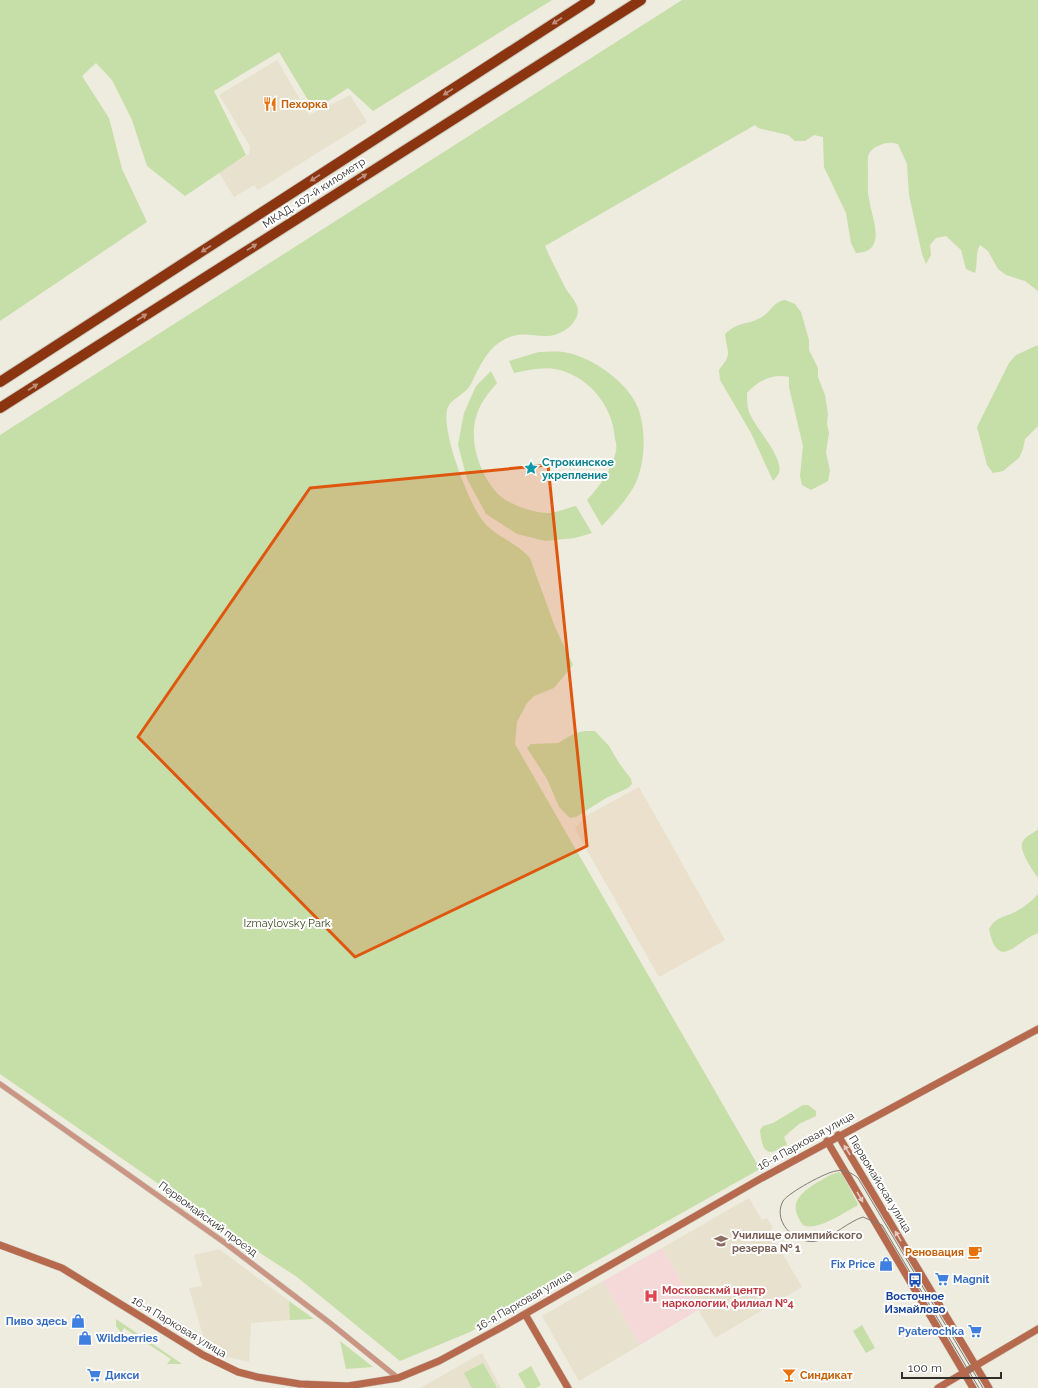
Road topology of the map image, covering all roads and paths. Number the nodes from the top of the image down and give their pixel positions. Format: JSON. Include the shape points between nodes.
{"nodes":[{"id":1,"x":590,"y":0,"type":"edge"},
{"id":2,"x":642,"y":0,"type":"edge"},
{"id":3,"x":0,"y":382,"type":"edge"},
{"id":4,"x":0,"y":408,"type":"edge"},
{"id":5,"x":1038,"y":1029,"type":"edge"},
{"id":6,"x":0,"y":1084,"type":"edge"},
{"id":7,"x":838,"y":1135,"type":"junction"},
{"id":8,"x":827,"y":1142,"type":"junction"},
{"id":9,"x":0,"y":1245,"type":"edge"},
{"id":10,"x":525,"y":1314,"type":"junction"},
{"id":11,"x":1038,"y":1329,"type":"edge"},
{"id":12,"x":976,"y":1365,"type":"junction"},
{"id":13,"x":964,"y":1372,"type":"junction"},
{"id":14,"x":398,"y":1378,"type":"junction"},
{"id":15,"x":568,"y":1388,"type":"edge"},
{"id":16,"x":938,"y":1388,"type":"edge"},
{"id":17,"x":973,"y":1388,"type":"edge"},
{"id":18,"x":989,"y":1388,"type":"edge"}],
"edges":[{"from":1,"to":3,"type":"highway","name":"МКАД, 107-й километр","one_way":true},
{"from":4,"to":2,"type":"highway","name":"МКАД, 107-й километр","one_way":true},
{"from":5,"to":7,"type":"main road","name":"16-я Парковая улица"},
{"from":6,"to":14,"type":"street","name":"Первомайский проезд","via":[[225,1243]]},
{"from":7,"to":8,"type":"main road","name":"16-я Парковая улица"},
{"from":12,"to":7,"type":"main road","name":"Первомайская улица","one_way":true},
{"from":8,"to":10,"type":"main road","name":"16-я Парковая улица"},
{"from":8,"to":13,"type":"main road","one_way":true},
{"from":9,"to":14,"type":"main road","name":"16-я Парковая улица","via":[[62,1268],[203,1355],[238,1372],[300,1384],[348,1386]]},
{"from":10,"to":14,"type":"main road","name":"16-я Парковая улица","via":[[439,1361]]},
{"from":10,"to":15,"type":"main road"},
{"from":11,"to":12,"type":"main road"},
{"from":12,"to":13,"type":"main road"},
{"from":12,"to":18,"type":"main road","name":"Первомайская улица"},
{"from":13,"to":16,"type":"main road"},
{"from":13,"to":17,"type":"main road"}]}
